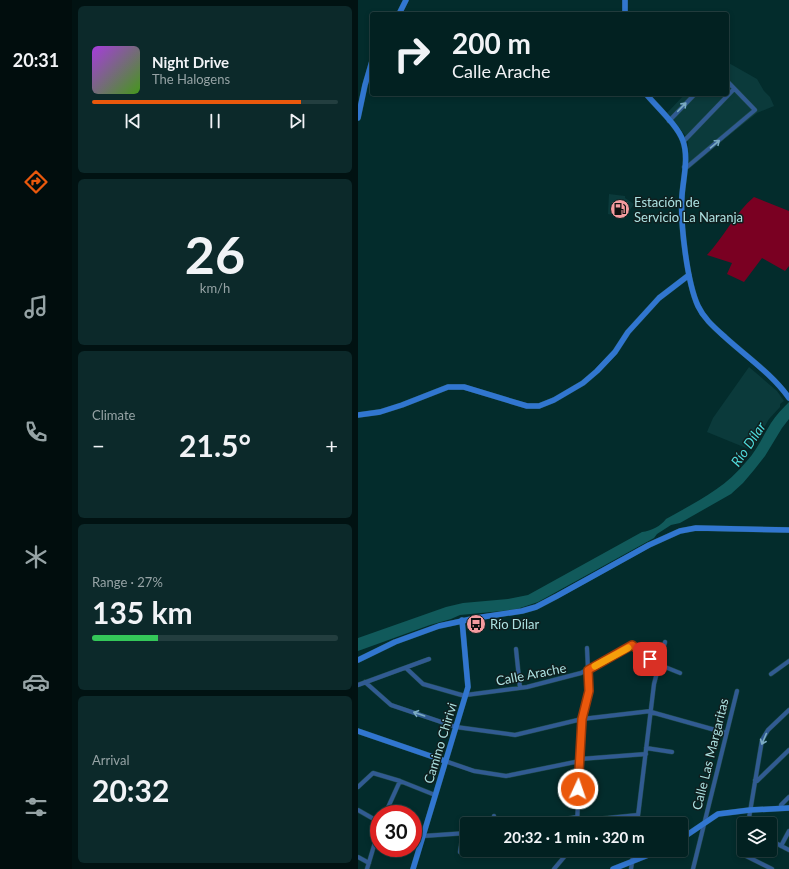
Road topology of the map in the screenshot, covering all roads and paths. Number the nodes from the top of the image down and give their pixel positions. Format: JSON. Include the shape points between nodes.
{"nodes":[{"id":1,"x":406,"y":0,"type":"edge"},
{"id":2,"x":625,"y":0,"type":"edge"},
{"id":3,"x":400,"y":12,"type":"edge"},
{"id":4,"x":625,"y":12,"type":"edge"},
{"id":5,"x":370,"y":67,"type":"edge"},
{"id":6,"x":729,"y":84,"type":"edge"},
{"id":7,"x":734,"y":89,"type":"junction"},
{"id":8,"x":729,"y":94,"type":"edge"},
{"id":9,"x":648,"y":96,"type":"edge"},
{"id":10,"x":693,"y":96,"type":"edge"},
{"id":11,"x":727,"y":96,"type":"edge"},
{"id":12,"x":358,"y":118,"type":"edge"},
{"id":13,"x":669,"y":121,"type":"junction"},
{"id":14,"x":683,"y":142,"type":"junction"},
{"id":15,"x":684,"y":166,"type":"junction"},
{"id":16,"x":689,"y":275,"type":"junction"},
{"id":17,"x":789,"y":398,"type":"edge"},
{"id":18,"x":358,"y":416,"type":"edge"},
{"id":19,"x":789,"y":530,"type":"edge"},
{"id":20,"x":462,"y":620,"type":"junction"},
{"id":21,"x":665,"y":642,"type":"dead end"},
{"id":22,"x":587,"y":648,"type":"dead end"},
{"id":23,"x":516,"y":649,"type":"dead end"},
{"id":24,"x":429,"y":659,"type":"dead end"},
{"id":25,"x":358,"y":660,"type":"edge"},
{"id":26,"x":789,"y":661,"type":"edge"},
{"id":27,"x":660,"y":666,"type":"junction"},
{"id":28,"x":406,"y":668,"type":"junction"},
{"id":29,"x":588,"y":670,"type":"junction"},
{"id":30,"x":680,"y":673,"type":"dead end"},
{"id":31,"x":771,"y":674,"type":"dead end"},
{"id":32,"x":365,"y":682,"type":"junction"},
{"id":33,"x":358,"y":685,"type":"edge"},
{"id":34,"x":520,"y":688,"type":"junction"},
{"id":35,"x":737,"y":690,"type":"dead end"},
{"id":36,"x":466,"y":696,"type":"junction"},
{"id":37,"x":789,"y":710,"type":"edge"},
{"id":38,"x":651,"y":711,"type":"junction"},
{"id":39,"x":582,"y":719,"type":"junction"},
{"id":40,"x":456,"y":727,"type":"junction"},
{"id":41,"x":358,"y":730,"type":"edge"},
{"id":42,"x":726,"y":733,"type":"junction"},
{"id":43,"x":646,"y":748,"type":"junction"},
{"id":44,"x":789,"y":750,"type":"edge"},
{"id":45,"x":672,"y":752,"type":"dead end"},
{"id":46,"x":646,"y":754,"type":"junction"},
{"id":47,"x":580,"y":760,"type":"junction"},
{"id":48,"x":445,"y":761,"type":"junction"},
{"id":49,"x":755,"y":780,"type":"junction"},
{"id":50,"x":400,"y":781,"type":"junction"},
{"id":51,"x":358,"y":787,"type":"edge"},
{"id":52,"x":435,"y":795,"type":"junction"},
{"id":53,"x":789,"y":797,"type":"edge"},
{"id":54,"x":389,"y":805,"type":"edge"},
{"id":55,"x":781,"y":808,"type":"junction"},
{"id":56,"x":789,"y":808,"type":"edge"},
{"id":57,"x":358,"y":810,"type":"edge"},
{"id":58,"x":750,"y":810,"type":"junction"},
{"id":59,"x":638,"y":815,"type":"joint"},
{"id":60,"x":370,"y":817,"type":"edge"},
{"id":61,"x":577,"y":817,"type":"edge"},
{"id":62,"x":614,"y":817,"type":"edge"},
{"id":63,"x":749,"y":817,"type":"edge"},
{"id":64,"x":702,"y":825,"type":"junction"},
{"id":65,"x":789,"y":831,"type":"edge"},
{"id":66,"x":460,"y":833,"type":"edge"},
{"id":67,"x":688,"y":834,"type":"edge"},
{"id":68,"x":423,"y":836,"type":"junction"},
{"id":69,"x":777,"y":844,"type":"edge"},
{"id":70,"x":781,"y":846,"type":"junction"},
{"id":71,"x":789,"y":850,"type":"edge"},
{"id":72,"x":358,"y":857,"type":"edge"},
{"id":73,"x":371,"y":857,"type":"edge"},
{"id":74,"x":564,"y":857,"type":"edge"},
{"id":75,"x":633,"y":857,"type":"edge"},
{"id":76,"x":644,"y":857,"type":"edge"},
{"id":77,"x":748,"y":857,"type":"edge"},
{"id":78,"x":632,"y":862,"type":"junction"},
{"id":79,"x":369,"y":863,"type":"junction"},
{"id":80,"x":367,"y":869,"type":"edge"},
{"id":81,"x":413,"y":869,"type":"edge"},
{"id":82,"x":554,"y":869,"type":"edge"},
{"id":83,"x":613,"y":869,"type":"edge"},
{"id":84,"x":631,"y":869,"type":"edge"},
{"id":85,"x":693,"y":869,"type":"edge"},
{"id":86,"x":772,"y":869,"type":"edge"}],
"edges":[{"from":1,"to":3,"type":"street"},
{"from":2,"to":4,"type":"street"},
{"from":5,"to":12,"type":"street"},
{"from":6,"to":7,"type":"street"},
{"from":7,"to":8,"type":"street"},
{"from":15,"to":7,"type":"street","one_way":true,"via":[[687,167],[755,110]]},
{"from":9,"to":13,"type":"street"},
{"from":13,"to":10,"type":"street","one_way":true},
{"from":11,"to":14,"type":"street"},
{"from":13,"to":14,"type":"street"},
{"from":14,"to":15,"type":"street"},
{"from":15,"to":16,"type":"street","via":[[683,228]]},
{"from":16,"to":17,"type":"street","via":[[698,307],[710,324]]},
{"from":16,"to":18,"type":"street","via":[[659,298],[597,371],[583,383],[539,406],[527,406],[455,386],[380,412]]},
{"from":19,"to":20,"type":"street","via":[[696,528],[680,531],[649,545],[536,607]]},
{"from":20,"to":25,"type":"street","via":[[410,635]]},
{"from":20,"to":36,"type":"street","name":"Camino Chirivi","via":[[468,687]]},
{"from":21,"to":27,"type":"street"},
{"from":22,"to":29,"type":"street"},
{"from":23,"to":34,"type":"street"},
{"from":24,"to":28,"type":"street"},
{"from":26,"to":31,"type":"street"},
{"from":27,"to":29,"type":"street","name":"Calle Arache","via":[[632,645]]},
{"from":27,"to":30,"type":"street","name":"Calle Arache"},
{"from":27,"to":38,"type":"street","via":[[654,684]]},
{"from":28,"to":32,"type":"street"},
{"from":28,"to":36,"type":"street","name":"Calle Arache","via":[[423,684]]},
{"from":29,"to":34,"type":"street","name":"Calle Arache"},
{"from":29,"to":39,"type":"street","via":[[589,691]]},
{"from":32,"to":33,"type":"street"},
{"from":40,"to":32,"type":"street","one_way":true,"via":[[391,705]]},
{"from":34,"to":36,"type":"street","name":"Calle Arache"},
{"from":35,"to":42,"type":"street","name":"Calle Las Margaritas"},
{"from":36,"to":40,"type":"street","name":"Camino Chirivi"},
{"from":37,"to":49,"type":"street","one_way":true,"via":[[768,730],[762,740]]},
{"from":38,"to":39,"type":"street"},
{"from":38,"to":42,"type":"street"},
{"from":38,"to":43,"type":"street"},
{"from":39,"to":40,"type":"street","via":[[515,735]]},
{"from":39,"to":47,"type":"street"},
{"from":40,"to":48,"type":"street","name":"Camino Chirivi"},
{"from":41,"to":48,"type":"street"},
{"from":42,"to":64,"type":"street","name":"Calle Las Margaritas"},
{"from":43,"to":45,"type":"street"},
{"from":43,"to":46,"type":"street"},
{"from":44,"to":49,"type":"street","via":[[757,781]]},
{"from":46,"to":47,"type":"street"},
{"from":46,"to":59,"type":"street"},
{"from":47,"to":48,"type":"street","via":[[506,776],[474,771]]},
{"from":47,"to":61,"type":"street"},
{"from":48,"to":52,"type":"street","name":"Camino Chirivi"},
{"from":49,"to":58,"type":"street"},
{"from":50,"to":51,"type":"street","via":[[374,773]]},
{"from":50,"to":52,"type":"street"},
{"from":50,"to":54,"type":"street"},
{"from":52,"to":68,"type":"street","name":"Camino Chirivi"},
{"from":53,"to":55,"type":"street"},
{"from":55,"to":56,"type":"street"},
{"from":55,"to":58,"type":"street"},
{"from":57,"to":60,"type":"street"},
{"from":58,"to":63,"type":"street"},
{"from":58,"to":64,"type":"street","via":[[718,814]]},
{"from":59,"to":62,"type":"street"},
{"from":64,"to":67,"type":"street"},
{"from":64,"to":85,"type":"street","name":"Calle Las Margaritas"},
{"from":65,"to":70,"type":"street"},
{"from":66,"to":68,"type":"street"},
{"from":68,"to":81,"type":"street","name":"Camino Chirivi"},
{"from":69,"to":70,"type":"street"},
{"from":70,"to":71,"type":"street"},
{"from":72,"to":79,"type":"street"},
{"from":73,"to":79,"type":"street"},
{"from":74,"to":82,"type":"street"},
{"from":75,"to":78,"type":"street"},
{"from":76,"to":78,"type":"street"},
{"from":77,"to":86,"type":"street"},
{"from":78,"to":83,"type":"street"},
{"from":78,"to":84,"type":"street"},
{"from":79,"to":80,"type":"street"}]}
